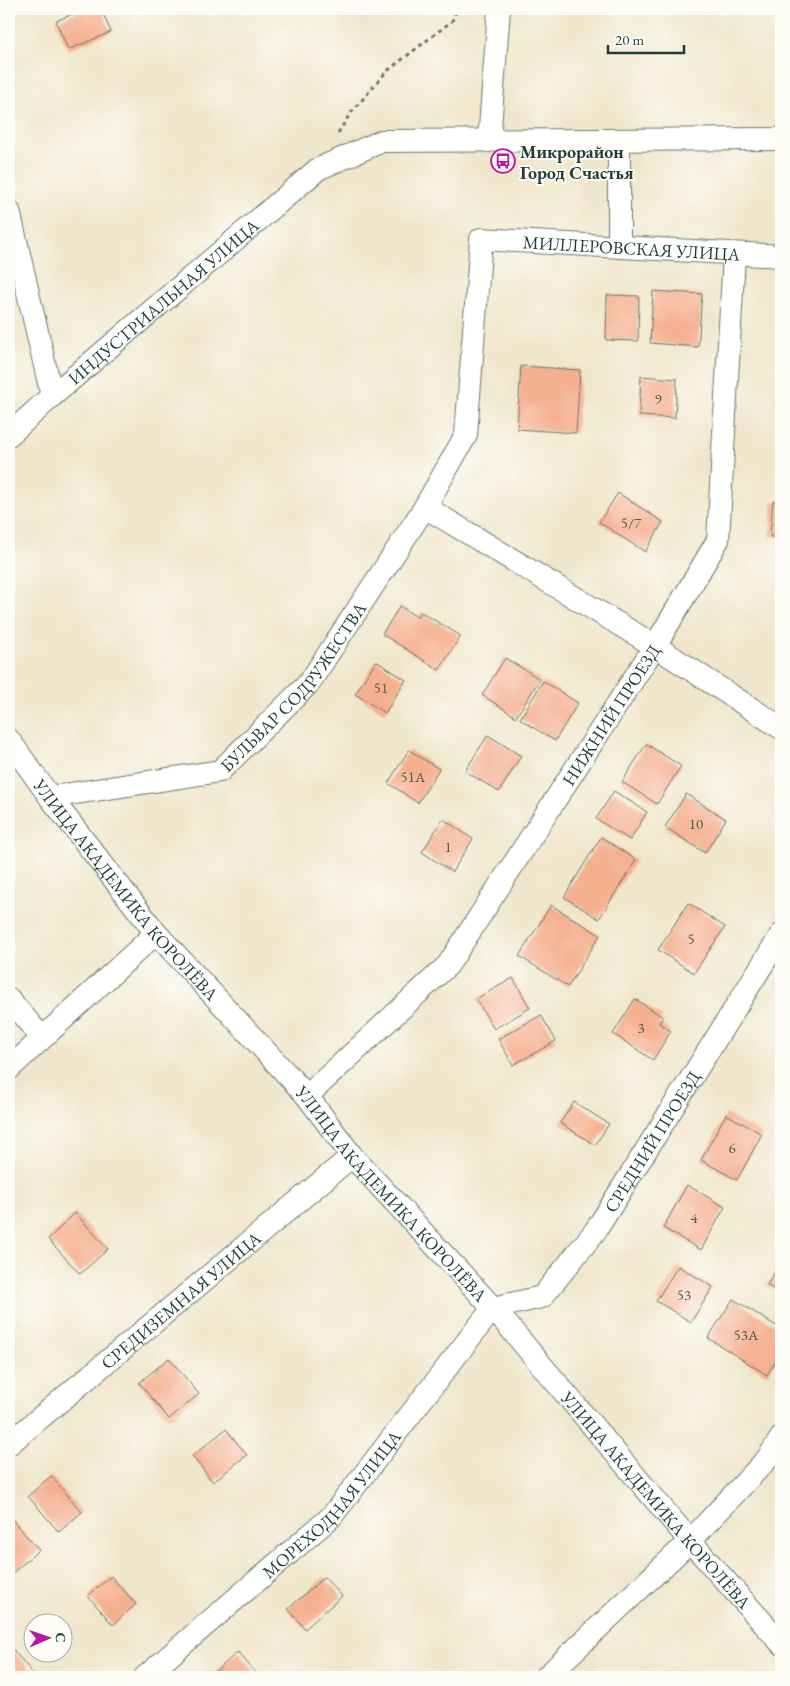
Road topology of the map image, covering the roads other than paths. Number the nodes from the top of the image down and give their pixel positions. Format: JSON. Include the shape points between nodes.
{"nodes":[{"id":1,"x":499,"y":9,"type":"edge"},
{"id":2,"x":781,"y":139,"type":"edge"},
{"id":3,"x":619,"y":140,"type":"junction"},
{"id":4,"x":490,"y":141,"type":"junction"},
{"id":5,"x":9,"y":211,"type":"edge"},
{"id":6,"x":481,"y":240,"type":"joint"},
{"id":7,"x":619,"y":247,"type":"junction"},
{"id":8,"x":734,"y":254,"type":"junction"},
{"id":9,"x":781,"y":256,"type":"edge"},
{"id":10,"x":52,"y":396,"type":"junction"},
{"id":11,"x":9,"y":435,"type":"edge"},
{"id":12,"x":425,"y":507,"type":"junction"},
{"id":13,"x":655,"y":646,"type":"junction"},
{"id":14,"x":781,"y":728,"type":"edge"},
{"id":15,"x":9,"y":740,"type":"edge"},
{"id":16,"x":50,"y":797,"type":"junction"},
{"id":17,"x":156,"y":933,"type":"junction"},
{"id":18,"x":781,"y":935,"type":"edge"},
{"id":19,"x":9,"y":999,"type":"edge"},
{"id":20,"x":42,"y":1038,"type":"junction"},
{"id":21,"x":9,"y":1069,"type":"edge"},
{"id":22,"x":307,"y":1096,"type":"junction"},
{"id":23,"x":352,"y":1156,"type":"junction"},
{"id":24,"x":493,"y":1308,"type":"junction"},
{"id":25,"x":781,"y":1438,"type":"edge"},
{"id":26,"x":9,"y":1444,"type":"edge"},
{"id":27,"x":690,"y":1541,"type":"junction"},
{"id":28,"x":781,"y":1643,"type":"edge"},
{"id":29,"x":144,"y":1677,"type":"edge"},
{"id":30,"x":546,"y":1677,"type":"edge"}],
"edges":[{"from":1,"to":4,"type":"street"},
{"from":2,"to":3,"type":"street","name":"ИНДУСТРИАЛЬНАЯ УЛИЦА"},
{"from":3,"to":4,"type":"street","name":"ИНДУСТРИАЛЬНАЯ УЛИЦА"},
{"from":3,"to":7,"type":"street"},
{"from":4,"to":10,"type":"street","name":"ИНДУСТРИАЛЬНАЯ УЛИЦА","via":[[382,141],[318,169]]},
{"from":5,"to":10,"type":"street"},
{"from":6,"to":7,"type":"street","name":"МИЛЛЕРОВСКАЯ УЛИЦА"},
{"from":6,"to":12,"type":"street","name":"БУЛЬВАР СОДРУЖЕСТВА","via":[[466,435]]},
{"from":7,"to":8,"type":"street","name":"МИЛЛЕРОВСКАЯ УЛИЦА"},
{"from":8,"to":9,"type":"street","name":"МИЛЛЕРОВСКАЯ УЛИЦА"},
{"from":8,"to":13,"type":"street","name":"НИЖНИЙ ПРОЕЗД","via":[[718,540]]},
{"from":10,"to":11,"type":"street","name":"ИНДУСТРИАЛЬНАЯ УЛИЦА"},
{"from":12,"to":13,"type":"street"},
{"from":12,"to":16,"type":"street","name":"БУЛЬВАР СОДРУЖЕСТВА","via":[[309,684],[220,771]]},
{"from":13,"to":14,"type":"street"},
{"from":13,"to":22,"type":"street","name":"НИЖНИЙ ПРОЕЗД","via":[[448,965]]},
{"from":15,"to":16,"type":"street","name":"УЛИЦА АКАДЕМИКА КОРОЛЁВА"},
{"from":16,"to":17,"type":"street","name":"УЛИЦА АКАДЕМИКА КОРОЛЁВА"},
{"from":17,"to":20,"type":"street"},
{"from":17,"to":22,"type":"street","name":"УЛИЦА АКАДЕМИКА КОРОЛЁВА"},
{"from":18,"to":24,"type":"street","name":"СРЕДНИЙ ПРОЕЗД","via":[[596,1230],[542,1297]]},
{"from":19,"to":20,"type":"street"},
{"from":20,"to":21,"type":"street"},
{"from":22,"to":23,"type":"street","name":"УЛИЦА АКАДЕМИКА КОРОЛЁВА"},
{"from":23,"to":24,"type":"street","name":"УЛИЦА АКАДЕМИКА КОРОЛЁВА"},
{"from":23,"to":26,"type":"street","name":"СРЕДИЗЕМНАЯ УЛИЦА"},
{"from":24,"to":27,"type":"street","name":"УЛИЦА АКАДЕМИКА КОРОЛЁВА"},
{"from":24,"to":29,"type":"street","name":"МОРЕХОДНАЯ УЛИЦА","via":[[331,1517]]},
{"from":25,"to":27,"type":"street","via":[[768,1458]]},
{"from":27,"to":28,"type":"street","name":"УЛИЦА АКАДЕМИКА КОРОЛЁВА"},
{"from":27,"to":30,"type":"street"}]}
